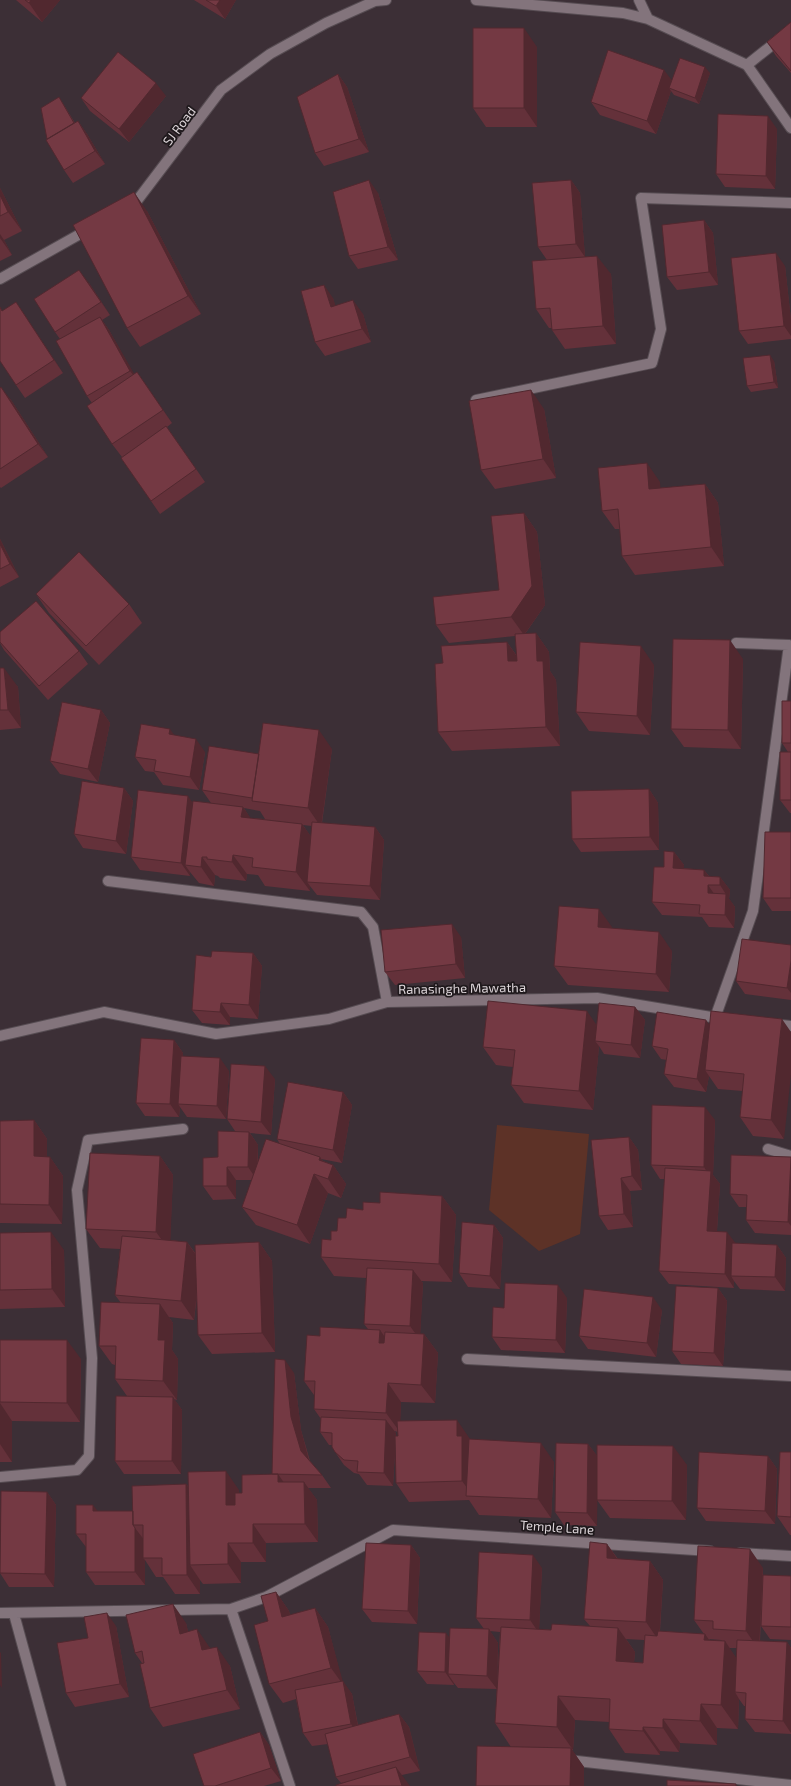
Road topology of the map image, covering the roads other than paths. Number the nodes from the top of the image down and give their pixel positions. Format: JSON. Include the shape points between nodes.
{"nodes":[{"id":1,"x":386,"y":0,"type":"edge"},
{"id":2,"x":476,"y":0,"type":"edge"},
{"id":3,"x":639,"y":0,"type":"edge"},
{"id":4,"x":648,"y":19,"type":"junction"},
{"id":5,"x":791,"y":30,"type":"edge"},
{"id":6,"x":747,"y":65,"type":"junction"},
{"id":7,"x":791,"y":128,"type":"edge"},
{"id":8,"x":791,"y":203,"type":"edge"},
{"id":9,"x":117,"y":213,"type":"edge"},
{"id":10,"x":98,"y":224,"type":"edge"},
{"id":11,"x":0,"y":279,"type":"edge"},
{"id":12,"x":476,"y":400,"type":"edge"},
{"id":13,"x":736,"y":644,"type":"dead end"},
{"id":14,"x":108,"y":880,"type":"dead end"},
{"id":15,"x":387,"y":1002,"type":"junction"},
{"id":16,"x":715,"y":1018,"type":"junction"},
{"id":17,"x":730,"y":1020,"type":"edge"},
{"id":18,"x":761,"y":1023,"type":"edge"},
{"id":19,"x":791,"y":1026,"type":"edge"},
{"id":20,"x":0,"y":1036,"type":"edge"},
{"id":21,"x":183,"y":1129,"type":"dead end"},
{"id":22,"x":768,"y":1149,"type":"dead end"},
{"id":23,"x":791,"y":1156,"type":"edge"},
{"id":24,"x":467,"y":1359,"type":"dead end"},
{"id":25,"x":791,"y":1376,"type":"edge"},
{"id":26,"x":0,"y":1476,"type":"edge"},
{"id":27,"x":791,"y":1556,"type":"edge"},
{"id":28,"x":231,"y":1609,"type":"junction"},
{"id":29,"x":0,"y":1613,"type":"edge"},
{"id":30,"x":14,"y":1614,"type":"junction"},
{"id":31,"x":558,"y":1759,"type":"edge"},
{"id":32,"x":791,"y":1785,"type":"edge"},
{"id":33,"x":61,"y":1786,"type":"edge"},
{"id":34,"x":290,"y":1786,"type":"edge"}],
"edges":[{"from":1,"to":9,"type":"street","name":"SJ Road","via":[[375,1],[326,23],[270,54],[221,90],[136,202]]},
{"from":2,"to":4,"type":"street","via":[[624,13]]},
{"from":3,"to":4,"type":"street"},
{"from":4,"to":6,"type":"street"},
{"from":5,"to":6,"type":"street"},
{"from":6,"to":7,"type":"street"},
{"from":8,"to":12,"type":"street","via":[[641,198],[661,329],[652,363]]},
{"from":10,"to":11,"type":"street"},
{"from":13,"to":16,"type":"street","via":[[789,645],[753,911]]},
{"from":14,"to":15,"type":"street","name":"Ranasinghe Mawatha","via":[[361,912],[373,927]]},
{"from":15,"to":16,"type":"street","name":"Ranasinghe Mawatha","via":[[597,998]]},
{"from":15,"to":20,"type":"street","via":[[330,1019],[216,1034],[104,1012]]},
{"from":16,"to":17,"type":"street","name":"Ranasinghe Mawatha"},
{"from":18,"to":19,"type":"street"},
{"from":21,"to":26,"type":"street","via":[[88,1140],[77,1190],[92,1358],[89,1456],[77,1470]]},
{"from":22,"to":23,"type":"street"},
{"from":24,"to":25,"type":"street"},
{"from":27,"to":28,"type":"street","name":"Temple Lane","via":[[393,1530],[266,1597]]},
{"from":28,"to":30,"type":"street"},
{"from":28,"to":34,"type":"street"},
{"from":29,"to":30,"type":"street"},
{"from":30,"to":33,"type":"street"},
{"from":31,"to":32,"type":"street"}]}
